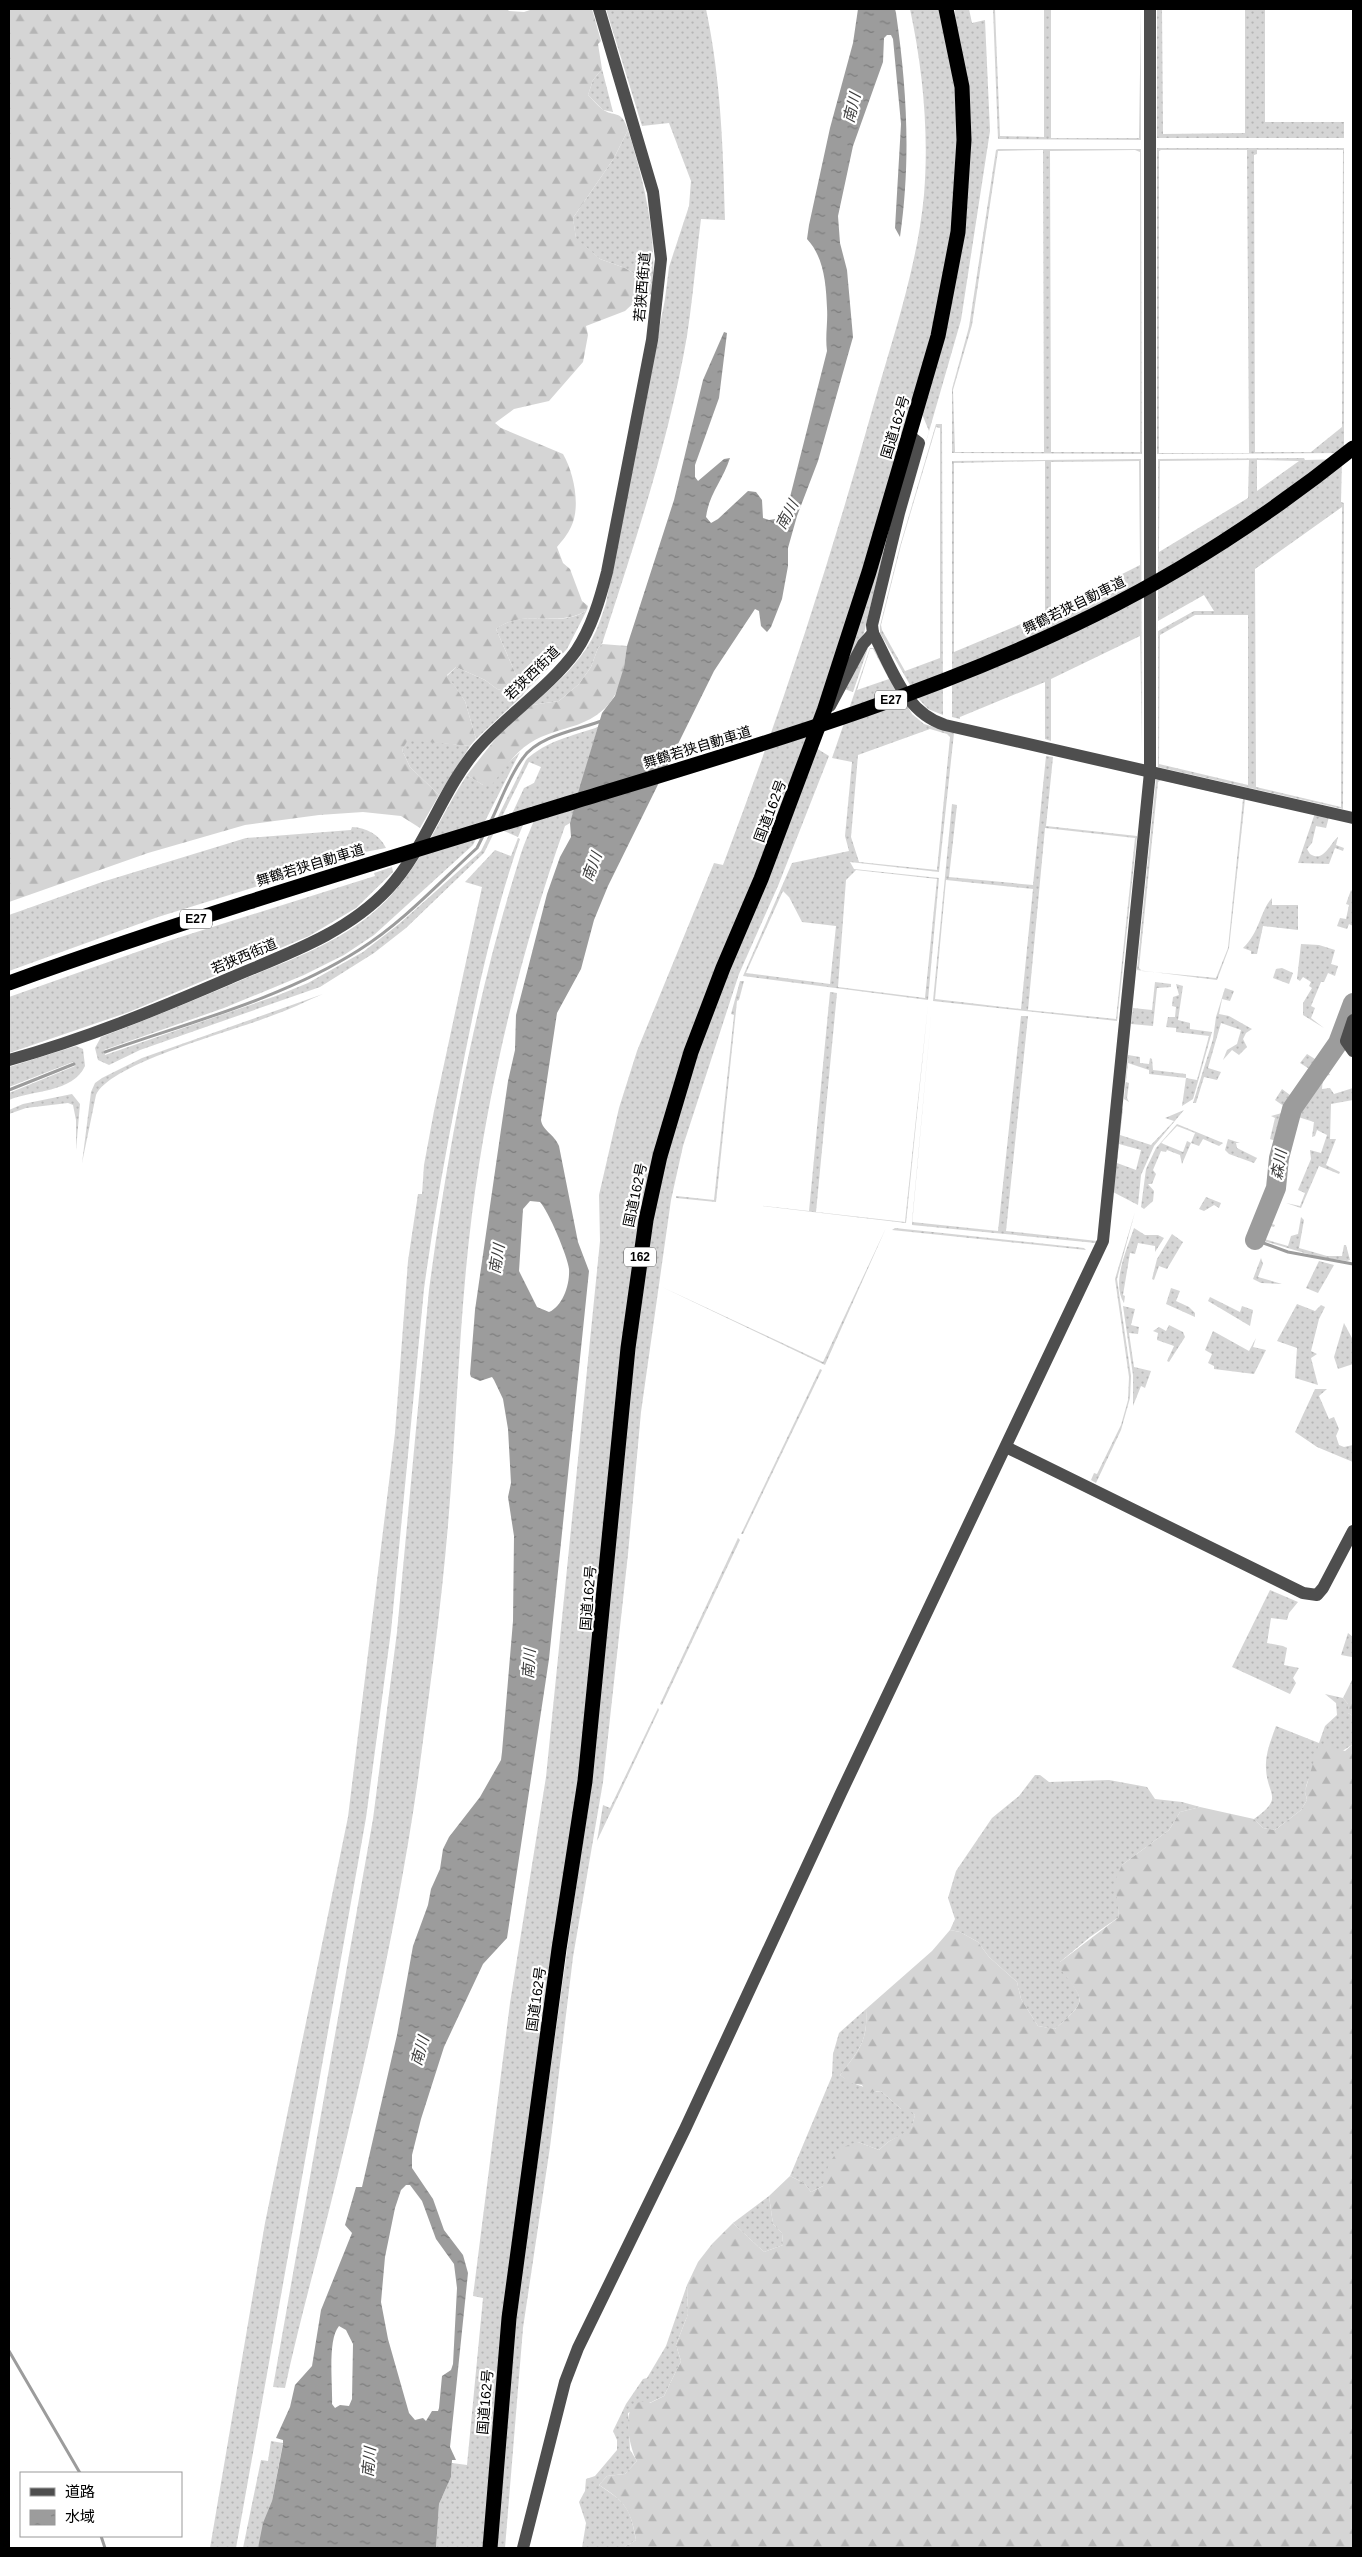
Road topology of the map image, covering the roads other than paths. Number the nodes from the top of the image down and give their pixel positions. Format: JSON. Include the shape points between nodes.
{"nodes":[{"id":1,"x":599,"y":9,"type":"edge"},
{"id":2,"x":946,"y":9,"type":"edge"},
{"id":3,"x":1150,"y":9,"type":"edge"},
{"id":4,"x":910,"y":436,"type":"junction"},
{"id":5,"x":1353,"y":448,"type":"edge"},
{"id":6,"x":873,"y":633,"type":"junction"},
{"id":7,"x":824,"y":711,"type":"junction"},
{"id":8,"x":1150,"y":772,"type":"junction"},
{"id":9,"x":1353,"y":818,"type":"edge"},
{"id":10,"x":9,"y":983,"type":"edge"},
{"id":11,"x":1353,"y":1020,"type":"edge"},
{"id":12,"x":1353,"y":1051,"type":"edge"},
{"id":13,"x":9,"y":1060,"type":"edge"},
{"id":14,"x":1006,"y":1447,"type":"junction"},
{"id":15,"x":1353,"y":1531,"type":"edge"},
{"id":16,"x":490,"y":2548,"type":"edge"},
{"id":17,"x":523,"y":2548,"type":"edge"}],
"edges":[{"from":1,"to":13,"type":"street","name":"若狭西街道","via":[[653,192],[661,259],[652,340],[606,572],[597,606],[584,636],[556,674],[474,752],[405,867],[362,913],[314,941],[190,995],[86,1036]]},
{"from":2,"to":4,"type":"highway","name":"国道162号","number":"162","via":[[962,87],[963,177],[946,304]]},
{"from":3,"to":8,"type":"street"},
{"from":4,"to":6,"type":"street","via":[[919,443],[899,513]]},
{"from":4,"to":7,"type":"highway","name":"国道162号","number":"162"},
{"from":5,"to":10,"type":"highway","name":"舞鶴若狭自動車道","number":"E27","via":[[1271,510],[1174,571],[1098,613],[1012,654],[879,705],[718,758],[163,929]]},
{"from":6,"to":7,"type":"street","via":[[863,644],[832,704]]},
{"from":6,"to":8,"type":"street","via":[[904,692],[913,706],[927,718],[945,725]]},
{"from":7,"to":16,"type":"highway","name":"国道162号","number":"162","via":[[761,879],[701,1024],[670,1121],[648,1210],[627,1357],[585,1781],[509,2318]]},
{"from":8,"to":9,"type":"street"},
{"from":8,"to":14,"type":"street","via":[[1103,1241]]},
{"from":11,"to":12,"type":"street","via":[[1346,1041]]},
{"from":14,"to":15,"type":"street","via":[[1303,1592],[1316,1595],[1323,1588]]},
{"from":14,"to":17,"type":"street","via":[[685,2129],[578,2348],[565,2382]]}]}
